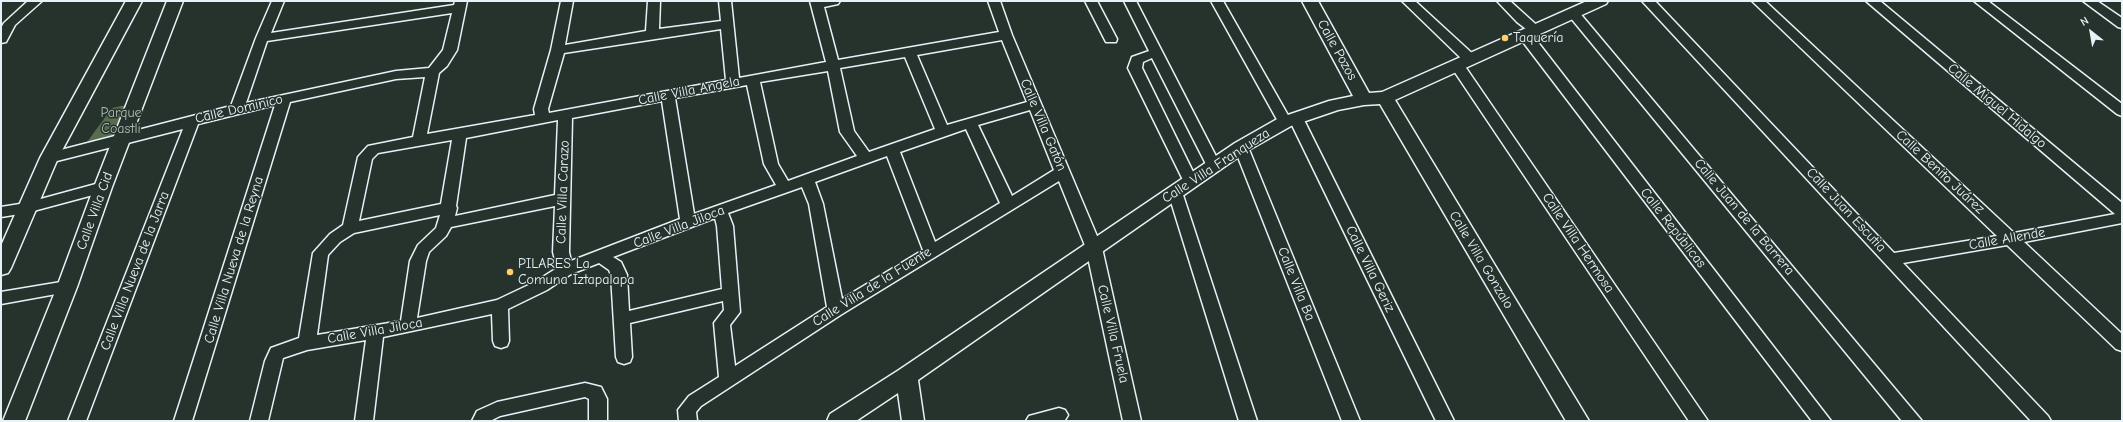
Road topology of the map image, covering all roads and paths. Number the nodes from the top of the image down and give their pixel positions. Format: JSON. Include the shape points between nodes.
{"nodes":[{"id":1,"x":36,"y":1,"type":"edge"},
{"id":2,"x":134,"y":1,"type":"edge"},
{"id":3,"x":175,"y":1,"type":"edge"},
{"id":4,"x":278,"y":1,"type":"edge"},
{"id":5,"x":567,"y":1,"type":"edge"},
{"id":6,"x":654,"y":1,"type":"edge"},
{"id":7,"x":725,"y":1,"type":"edge"},
{"id":8,"x":834,"y":1,"type":"edge"},
{"id":9,"x":994,"y":1,"type":"edge"},
{"id":10,"x":1091,"y":1,"type":"edge"},
{"id":11,"x":1130,"y":1,"type":"edge"},
{"id":12,"x":1217,"y":1,"type":"edge"},
{"id":13,"x":1310,"y":1,"type":"edge"},
{"id":14,"x":1408,"y":1,"type":"edge"},
{"id":15,"x":1503,"y":1,"type":"edge"},
{"id":16,"x":1600,"y":1,"type":"edge"},
{"id":17,"x":1648,"y":1,"type":"edge"},
{"id":18,"x":1758,"y":1,"type":"edge"},
{"id":19,"x":1872,"y":1,"type":"edge"},
{"id":20,"x":1980,"y":1,"type":"edge"},
{"id":21,"x":2089,"y":1,"type":"edge"},
{"id":22,"x":816,"y":2,"type":"edge"},
{"id":23,"x":460,"y":5,"type":"edge"},
{"id":24,"x":1574,"y":14,"type":"junction"},
{"id":25,"x":5,"y":23,"type":"edge"},
{"id":26,"x":726,"y":24,"type":"junction"},
{"id":27,"x":2122,"y":24,"type":"edge"},
{"id":28,"x":1530,"y":32,"type":"junction"},
{"id":29,"x":652,"y":34,"type":"junction"},
{"id":30,"x":1006,"y":35,"type":"junction"},
{"id":31,"x":262,"y":38,"type":"junction"},
{"id":32,"x":1111,"y":38,"type":"dead end"},
{"id":33,"x":1,"y":39,"type":"edge"},
{"id":34,"x":558,"y":50,"type":"junction"},
{"id":35,"x":909,"y":52,"type":"junction"},
{"id":36,"x":1156,"y":53,"type":"junction"},
{"id":37,"x":1464,"y":62,"type":"junction"},
{"id":38,"x":833,"y":65,"type":"junction"},
{"id":39,"x":433,"y":72,"type":"junction"},
{"id":40,"x":753,"y":79,"type":"junction"},
{"id":41,"x":733,"y":83,"type":"junction"},
{"id":42,"x":668,"y":96,"type":"junction"},
{"id":43,"x":284,"y":98,"type":"junction"},
{"id":44,"x":1385,"y":98,"type":"junction"},
{"id":45,"x":1364,"y":99,"type":"junction"},
{"id":46,"x":1034,"y":104,"type":"junction"},
{"id":47,"x":237,"y":109,"type":"junction"},
{"id":48,"x":2122,"y":111,"type":"edge"},
{"id":49,"x":566,"y":114,"type":"junction"},
{"id":50,"x":543,"y":118,"type":"junction"},
{"id":51,"x":193,"y":120,"type":"junction"},
{"id":52,"x":1290,"y":120,"type":"junction"},
{"id":53,"x":970,"y":122,"type":"junction"},
{"id":54,"x":943,"y":130,"type":"junction"},
{"id":55,"x":460,"y":134,"type":"junction"},
{"id":56,"x":419,"y":140,"type":"junction"},
{"id":57,"x":120,"y":141,"type":"junction"},
{"id":58,"x":1241,"y":147,"type":"junction"},
{"id":59,"x":892,"y":150,"type":"junction"},
{"id":60,"x":49,"y":158,"type":"junction"},
{"id":61,"x":866,"y":159,"type":"junction"},
{"id":62,"x":1214,"y":166,"type":"junction"},
{"id":63,"x":1062,"y":172,"type":"junction"},
{"id":64,"x":806,"y":181,"type":"junction"},
{"id":65,"x":1191,"y":182,"type":"junction"},
{"id":66,"x":103,"y":187,"type":"junction"},
{"id":67,"x":785,"y":188,"type":"junction"},
{"id":68,"x":1175,"y":192,"type":"junction"},
{"id":69,"x":562,"y":200,"type":"junction"},
{"id":70,"x":1008,"y":204,"type":"junction"},
{"id":71,"x":26,"y":208,"type":"junction"},
{"id":72,"x":450,"y":208,"type":"junction"},
{"id":73,"x":720,"y":211,"type":"junction"},
{"id":74,"x":2122,"y":211,"type":"edge"},
{"id":75,"x":1,"y":212,"type":"edge"},
{"id":76,"x":2122,"y":218,"type":"edge"},
{"id":77,"x":688,"y":222,"type":"junction"},
{"id":78,"x":446,"y":223,"type":"junction"},
{"id":79,"x":350,"y":228,"type":"junction"},
{"id":80,"x":2011,"y":239,"type":"junction"},
{"id":81,"x":1094,"y":248,"type":"junction"},
{"id":82,"x":931,"y":251,"type":"junction"},
{"id":83,"x":601,"y":257,"type":"junction"},
{"id":84,"x":1892,"y":259,"type":"junction"},
{"id":85,"x":1,"y":268,"type":"edge"},
{"id":86,"x":565,"y":270,"type":"junction"},
{"id":87,"x":67,"y":287,"type":"junction"},
{"id":88,"x":730,"y":293,"type":"junction"},
{"id":89,"x":1,"y":298,"type":"edge"},
{"id":90,"x":500,"y":306,"type":"junction"},
{"id":91,"x":836,"y":310,"type":"junction"},
{"id":92,"x":622,"y":319,"type":"junction"},
{"id":93,"x":408,"y":326,"type":"junction"},
{"id":94,"x":375,"y":331,"type":"junction"},
{"id":95,"x":500,"y":341,"type":"dead end"},
{"id":96,"x":307,"y":343,"type":"junction"},
{"id":97,"x":2122,"y":344,"type":"edge"},
{"id":98,"x":624,"y":357,"type":"dead end"},
{"id":99,"x":907,"y":376,"type":"junction"},
{"id":100,"x":728,"y":379,"type":"junction"},
{"id":101,"x":1059,"y":414,"type":"dead end"},
{"id":102,"x":688,"y":416,"type":"edge"},
{"id":103,"x":14,"y":421,"type":"edge"},
{"id":104,"x":77,"y":421,"type":"edge"},
{"id":105,"x":184,"y":421,"type":"edge"},
{"id":106,"x":259,"y":421,"type":"edge"},
{"id":107,"x":364,"y":421,"type":"edge"},
{"id":108,"x":481,"y":421,"type":"edge"},
{"id":109,"x":598,"y":421,"type":"edge"},
{"id":110,"x":838,"y":421,"type":"edge"},
{"id":111,"x":913,"y":421,"type":"edge"},
{"id":112,"x":1035,"y":421,"type":"edge"},
{"id":113,"x":1132,"y":421,"type":"edge"},
{"id":114,"x":1248,"y":421,"type":"edge"},
{"id":115,"x":1351,"y":421,"type":"edge"},
{"id":116,"x":1445,"y":421,"type":"edge"},
{"id":117,"x":1578,"y":421,"type":"edge"},
{"id":118,"x":1699,"y":421,"type":"edge"},
{"id":119,"x":1822,"y":421,"type":"edge"},
{"id":120,"x":1913,"y":421,"type":"edge"},
{"id":121,"x":2042,"y":421,"type":"edge"}],
"edges":[{"from":1,"to":25,"type":"street"},
{"from":2,"to":60,"type":"street"},
{"from":3,"to":57,"type":"street","name":"Calle Villa Cid"},
{"from":4,"to":31,"type":"street"},
{"from":5,"to":34,"type":"street"},
{"from":6,"to":29,"type":"street"},
{"from":7,"to":26,"type":"street"},
{"from":8,"to":22,"type":"street"},
{"from":9,"to":30,"type":"street","name":"Calle Villa Gatón"},
{"from":10,"to":32,"type":"street"},
{"from":11,"to":36,"type":"street"},
{"from":12,"to":52,"type":"street"},
{"from":13,"to":45,"type":"street","name":"Calle Pozos"},
{"from":14,"to":37,"type":"street","name":"Calle Villa Hermosa"},
{"from":15,"to":28,"type":"street","name":"Calle Repúblicas"},
{"from":16,"to":24,"type":"street","name":"Calle Villa Franqueza"},
{"from":17,"to":84,"type":"street","name":"Calle Juan Escutia"},
{"from":18,"to":80,"type":"street","name":"Calle Benito Juárez"},
{"from":19,"to":74,"type":"street","name":"Calle Miguel Hidalgo"},
{"from":20,"to":48,"type":"street"},
{"from":21,"to":27,"type":"street"},
{"from":22,"to":38,"type":"street"},
{"from":23,"to":31,"type":"street"},
{"from":23,"to":39,"type":"street","via":[[450,50]]},
{"from":24,"to":28,"type":"street","name":"Calle Villa Franqueza"},
{"from":24,"to":120,"type":"street","name":"Calle Juan de la Barrera"},
{"from":25,"to":33,"type":"street"},
{"from":26,"to":29,"type":"street"},
{"from":26,"to":41,"type":"street"},
{"from":28,"to":37,"type":"street","name":"Calle Villa Franqueza"},
{"from":28,"to":119,"type":"street","name":"Calle Repúblicas"},
{"from":29,"to":34,"type":"street"},
{"from":30,"to":35,"type":"street","name":"Calle Villa Angela"},
{"from":30,"to":46,"type":"street","name":"Calle Villa Gatón"},
{"from":31,"to":47,"type":"street"},
{"from":34,"to":50,"type":"street","via":[[541,109]]},
{"from":35,"to":38,"type":"street","name":"Calle Villa Angela"},
{"from":35,"to":54,"type":"street"},
{"from":36,"to":62,"type":"street"},
{"from":36,"to":65,"type":"street","via":[[1137,60],[1135,68]]},
{"from":37,"to":44,"type":"street","name":"Calle Villa Franqueza"},
{"from":37,"to":118,"type":"street","name":"Calle Villa Hermosa"},
{"from":38,"to":40,"type":"street","name":"Calle Villa Angela"},
{"from":38,"to":61,"type":"street","via":[[847,132]]},
{"from":39,"to":43,"type":"street","name":"Calle Dominico","via":[[396,75]]},
{"from":39,"to":56,"type":"street"},
{"from":40,"to":41,"type":"street","name":"Calle Villa Angela"},
{"from":40,"to":67,"type":"street","via":[[771,164]]},
{"from":41,"to":42,"type":"street","name":"Calle Villa Angela"},
{"from":42,"to":49,"type":"street","name":"Calle Villa Angela"},
{"from":42,"to":77,"type":"street"},
{"from":43,"to":47,"type":"street","name":"Calle Dominico"},
{"from":43,"to":105,"type":"street","name":"Calle Villa Nueva de la Reyna"},
{"from":44,"to":45,"type":"street","name":"Calle Villa Franqueza"},
{"from":44,"to":117,"type":"street","name":"Calle Villa Gonzalo"},
{"from":45,"to":52,"type":"street","name":"Calle Villa Franqueza","via":[[1335,105]]},
{"from":46,"to":53,"type":"street","name":"Calle Villa Jiloca"},
{"from":46,"to":63,"type":"street","name":"Calle Villa Gatón"},
{"from":47,"to":51,"type":"street","name":"Calle Dominico"},
{"from":49,"to":50,"type":"street","name":"Calle Villa Angela"},
{"from":49,"to":69,"type":"street","name":"Calle Villa Carazo"},
{"from":50,"to":55,"type":"street","name":"Calle Villa Angela"},
{"from":51,"to":57,"type":"street","name":"Calle Dominico"},
{"from":51,"to":104,"type":"street","name":"Calle Villa Nueva de la Jarra"},
{"from":52,"to":58,"type":"street","name":"Calle Villa Franqueza"},
{"from":52,"to":116,"type":"street","name":"Calle Villa Geriz"},
{"from":53,"to":54,"type":"street","name":"Calle Villa Jiloca"},
{"from":53,"to":70,"type":"street"},
{"from":54,"to":59,"type":"street","name":"Calle Villa Jiloca"},
{"from":55,"to":56,"type":"street","name":"Calle Villa Angela"},
{"from":55,"to":72,"type":"street"},
{"from":56,"to":79,"type":"street","name":"Calle Villa Angela","via":[[373,149],[365,157]]},
{"from":57,"to":60,"type":"street","name":"Calle Dominico"},
{"from":57,"to":66,"type":"street","name":"Calle Villa Cid"},
{"from":58,"to":62,"type":"street","name":"Calle Villa Franqueza"},
{"from":58,"to":115,"type":"street","name":"Calle Villa Ba"},
{"from":59,"to":61,"type":"street","name":"Calle Villa Jiloca"},
{"from":59,"to":82,"type":"street"},
{"from":60,"to":71,"type":"street"},
{"from":61,"to":64,"type":"street","name":"Calle Villa Jiloca"},
{"from":62,"to":65,"type":"street","name":"Calle Villa Franqueza"},
{"from":63,"to":70,"type":"street","name":"Calle Villa de la Fuente"},
{"from":63,"to":81,"type":"street","name":"Calle Villa Gatón"},
{"from":64,"to":67,"type":"street","name":"Calle Villa Jiloca"},
{"from":64,"to":91,"type":"street","via":[[816,204]]},
{"from":65,"to":68,"type":"street","name":"Calle Villa Franqueza"},
{"from":66,"to":71,"type":"street"},
{"from":66,"to":87,"type":"street","name":"Calle Villa Cid"},
{"from":67,"to":73,"type":"street","name":"Calle Villa Jiloca"},
{"from":68,"to":81,"type":"street","name":"Calle Villa Franqueza"},
{"from":68,"to":114,"type":"street"},
{"from":69,"to":78,"type":"street"},
{"from":69,"to":86,"type":"street","name":"Calle Villa Carazo","via":[[561,252]]},
{"from":70,"to":82,"type":"street","name":"Calle Villa de la Fuente"},
{"from":71,"to":75,"type":"street"},
{"from":71,"to":85,"type":"street"},
{"from":72,"to":78,"type":"street"},
{"from":72,"to":79,"type":"street"},
{"from":73,"to":77,"type":"street","name":"Calle Villa Jiloca"},
{"from":73,"to":88,"type":"street","via":[[724,226]]},
{"from":76,"to":80,"type":"street","name":"Calle Allende"},
{"from":77,"to":83,"type":"street","name":"Calle Villa Jiloca"},
{"from":78,"to":93,"type":"street","via":[[441,232],[423,249],[418,261]]},
{"from":79,"to":96,"type":"street","via":[[321,252]]},
{"from":80,"to":84,"type":"street","name":"Calle Allende"},
{"from":80,"to":97,"type":"street","name":"Calle Benito Juárez"},
{"from":81,"to":99,"type":"street","name":"Calle Villa Franqueza"},
{"from":81,"to":113,"type":"street","name":"Calle Villa Fruela"},
{"from":82,"to":91,"type":"street","name":"Calle Villa de la Fuente"},
{"from":83,"to":86,"type":"street","name":"Calle Villa Jiloca"},
{"from":83,"to":92,"type":"street","via":[[616,266]]},
{"from":84,"to":121,"type":"street","name":"Calle Juan Escutia"},
{"from":86,"to":90,"type":"street","name":"Calle Villa Jiloca","via":[[541,286]]},
{"from":87,"to":89,"type":"street"},
{"from":87,"to":103,"type":"street","name":"Calle Villa Cid"},
{"from":88,"to":92,"type":"street"},
{"from":88,"to":100,"type":"street","via":[[732,312],[722,323]]},
{"from":90,"to":93,"type":"street","name":"Calle Villa Jiloca"},
{"from":90,"to":95,"type":"street"},
{"from":91,"to":100,"type":"street","name":"Calle Villa de la Fuente"},
{"from":92,"to":98,"type":"street"},
{"from":93,"to":94,"type":"street","name":"Calle Villa Jiloca"},
{"from":94,"to":96,"type":"street","name":"Calle Villa Jiloca"},
{"from":94,"to":107,"type":"street"},
{"from":96,"to":106,"type":"street","name":"Calle Villa Jiloca","via":[[277,353]]},
{"from":99,"to":110,"type":"street","name":"Calle Villa Franqueza"},
{"from":99,"to":111,"type":"street"},
{"from":100,"to":102,"type":"street","name":"Calle Villa de la Fuente","via":[[695,401]]},
{"from":101,"to":112,"type":"street"},
{"from":108,"to":109,"type":"street","via":[[483,416],[496,409],[585,390],[594,392],[598,399]]}]}
